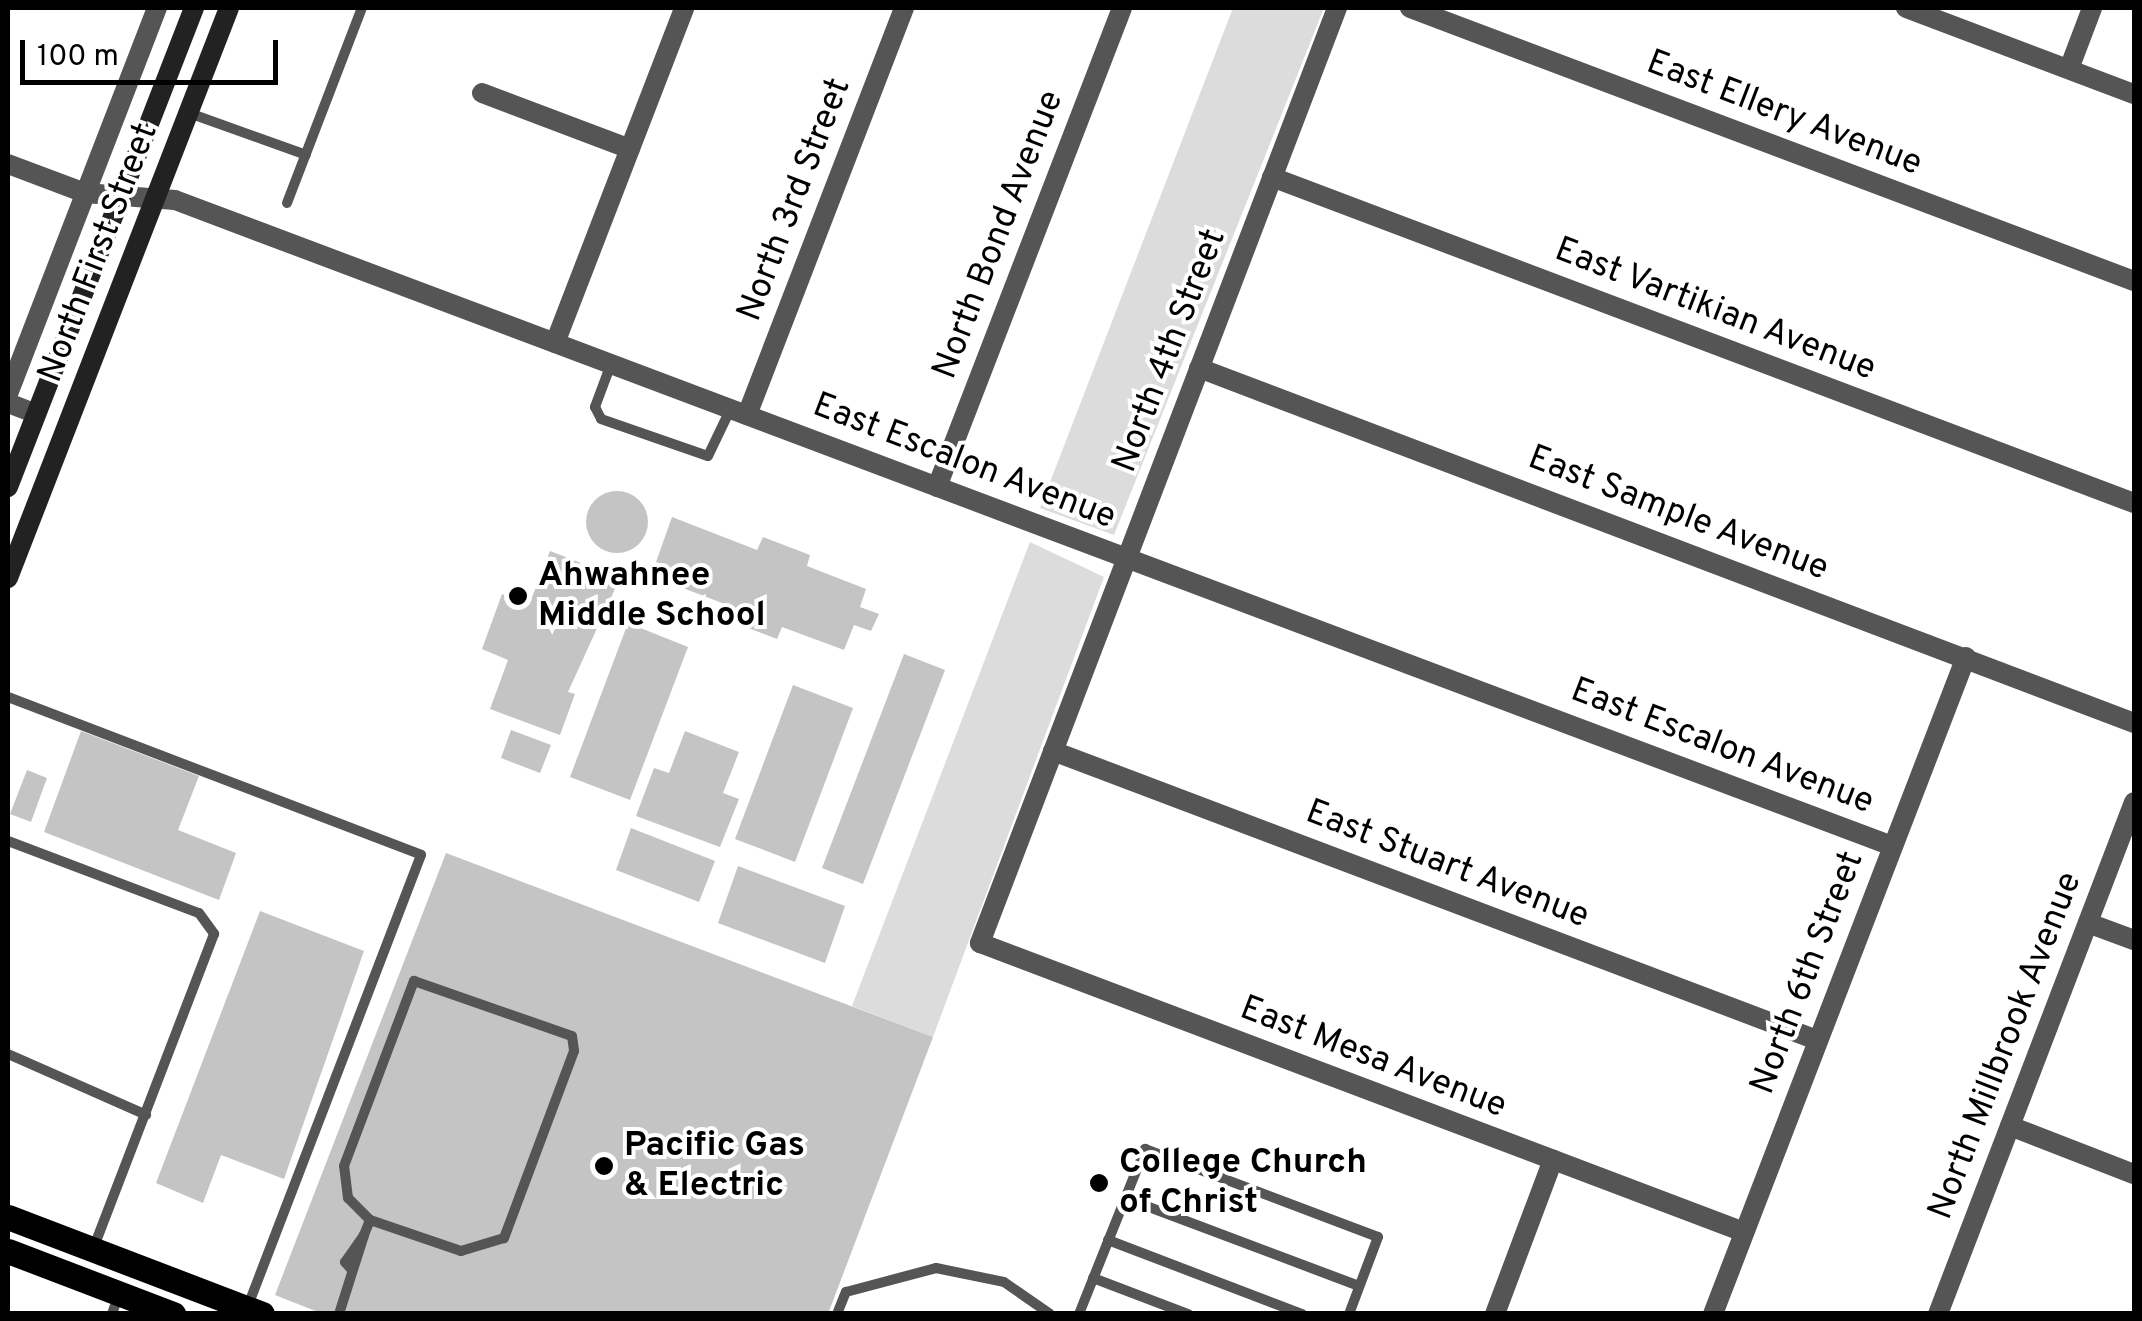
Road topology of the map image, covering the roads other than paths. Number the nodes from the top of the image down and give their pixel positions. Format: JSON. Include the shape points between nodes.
{"nodes":[{"id":1,"x":157,"y":8,"type":"edge"},
{"id":2,"x":194,"y":8,"type":"edge"},
{"id":3,"x":229,"y":8,"type":"edge"},
{"id":4,"x":362,"y":8,"type":"edge"},
{"id":5,"x":684,"y":8,"type":"edge"},
{"id":6,"x":904,"y":8,"type":"edge"},
{"id":7,"x":1122,"y":8,"type":"edge"},
{"id":8,"x":1337,"y":8,"type":"edge"},
{"id":9,"x":1410,"y":8,"type":"edge"},
{"id":10,"x":1906,"y":8,"type":"edge"},
{"id":11,"x":2092,"y":8,"type":"edge"},
{"id":12,"x":2068,"y":69,"type":"junction"},
{"id":13,"x":482,"y":93,"type":"dead end"},
{"id":14,"x":2134,"y":94,"type":"edge"},
{"id":15,"x":188,"y":113,"type":"junction"},
{"id":16,"x":630,"y":149,"type":"junction"},
{"id":17,"x":306,"y":155,"type":"junction"},
{"id":18,"x":8,"y":164,"type":"edge"},
{"id":19,"x":1272,"y":177,"type":"junction"},
{"id":20,"x":86,"y":193,"type":"junction"},
{"id":21,"x":121,"y":196,"type":"junction"},
{"id":22,"x":155,"y":199,"type":"junction"},
{"id":23,"x":286,"y":203,"type":"dead end"},
{"id":24,"x":2134,"y":281,"type":"edge"},
{"id":25,"x":555,"y":343,"type":"junction"},
{"id":26,"x":612,"y":364,"type":"junction"},
{"id":27,"x":1199,"y":368,"type":"junction"},
{"id":28,"x":8,"y":394,"type":"edge"},
{"id":29,"x":8,"y":402,"type":"edge"},
{"id":30,"x":738,"y":412,"type":"junction"},
{"id":31,"x":36,"y":414,"type":"junction"},
{"id":32,"x":8,"y":487,"type":"edge"},
{"id":33,"x":937,"y":487,"type":"junction"},
{"id":34,"x":2134,"y":503,"type":"edge"},
{"id":35,"x":1126,"y":558,"type":"junction"},
{"id":36,"x":8,"y":578,"type":"edge"},
{"id":37,"x":1966,"y":657,"type":"junction"},
{"id":38,"x":8,"y":697,"type":"edge"},
{"id":39,"x":2134,"y":723,"type":"edge"},
{"id":40,"x":1053,"y":751,"type":"junction"},
{"id":41,"x":2134,"y":802,"type":"edge"},
{"id":42,"x":8,"y":840,"type":"edge"},
{"id":43,"x":1892,"y":846,"type":"junction"},
{"id":44,"x":2088,"y":923,"type":"junction"},
{"id":45,"x":2134,"y":940,"type":"edge"},
{"id":46,"x":980,"y":943,"type":"joint"},
{"id":47,"x":1817,"y":1040,"type":"junction"},
{"id":48,"x":8,"y":1054,"type":"edge"},
{"id":49,"x":146,"y":1115,"type":"junction"},
{"id":50,"x":2010,"y":1126,"type":"junction"},
{"id":51,"x":1553,"y":1160,"type":"junction"},
{"id":52,"x":2134,"y":1174,"type":"edge"},
{"id":53,"x":1126,"y":1198,"type":"junction"},
{"id":54,"x":8,"y":1217,"type":"edge"},
{"id":55,"x":370,"y":1220,"type":"junction"},
{"id":56,"x":1744,"y":1232,"type":"junction"},
{"id":57,"x":1108,"y":1240,"type":"junction"},
{"id":58,"x":93,"y":1250,"type":"junction"},
{"id":59,"x":8,"y":1251,"type":"edge"},
{"id":60,"x":1094,"y":1278,"type":"junction"},
{"id":61,"x":1360,"y":1286,"type":"junction"},
{"id":62,"x":126,"y":1305,"type":"edge"},
{"id":63,"x":255,"y":1311,"type":"edge"},
{"id":64,"x":173,"y":1314,"type":"edge"},
{"id":65,"x":218,"y":1314,"type":"edge"},
{"id":66,"x":338,"y":1314,"type":"edge"},
{"id":67,"x":838,"y":1314,"type":"edge"},
{"id":68,"x":1050,"y":1314,"type":"edge"},
{"id":69,"x":1079,"y":1314,"type":"edge"},
{"id":70,"x":1188,"y":1314,"type":"edge"},
{"id":71,"x":1302,"y":1314,"type":"edge"},
{"id":72,"x":1349,"y":1314,"type":"edge"},
{"id":73,"x":1494,"y":1314,"type":"edge"},
{"id":74,"x":1713,"y":1314,"type":"edge"},
{"id":75,"x":1938,"y":1314,"type":"edge"}],
"edges":[{"from":1,"to":20,"type":"street"},
{"from":2,"to":21,"type":"main road","name":"North First Street"},
{"from":3,"to":15,"type":"main road","name":"North First Street"},
{"from":4,"to":17,"type":"lane"},
{"from":5,"to":16,"type":"street"},
{"from":6,"to":30,"type":"street","name":"North 3rd Street"},
{"from":7,"to":33,"type":"street","name":"North Bond Avenue"},
{"from":8,"to":19,"type":"street","name":"North 4th Street"},
{"from":9,"to":24,"type":"street","name":"East Ellery Avenue"},
{"from":10,"to":12,"type":"street"},
{"from":11,"to":12,"type":"street"},
{"from":12,"to":14,"type":"street"},
{"from":13,"to":16,"type":"street"},
{"from":15,"to":17,"type":"lane"},
{"from":15,"to":22,"type":"main road","name":"North First Street"},
{"from":16,"to":25,"type":"street"},
{"from":17,"to":23,"type":"lane"},
{"from":18,"to":20,"type":"street","name":"East Escalon Avenue"},
{"from":19,"to":27,"type":"street","name":"North 4th Street"},
{"from":19,"to":34,"type":"street","name":"East Vartikian Avenue"},
{"from":20,"to":21,"type":"street","name":"East Escalon Avenue"},
{"from":20,"to":28,"type":"street"},
{"from":21,"to":22,"type":"street","name":"East Escalon Avenue"},
{"from":21,"to":31,"type":"main road","name":"North First Street"},
{"from":22,"to":25,"type":"street","name":"East Escalon Avenue"},
{"from":22,"to":36,"type":"main road","name":"North First Street"},
{"from":25,"to":26,"type":"street","name":"East Escalon Avenue"},
{"from":26,"to":30,"type":"street","name":"East Escalon Avenue"},
{"from":26,"to":30,"type":"lane","via":[[595,407],[601,420],[700,455],[714,449]]},
{"from":27,"to":35,"type":"street","name":"North 4th Street"},
{"from":27,"to":37,"type":"street","name":"East Sample Avenue"},
{"from":29,"to":31,"type":"street"},
{"from":30,"to":33,"type":"street","name":"East Escalon Avenue"},
{"from":31,"to":32,"type":"main road","name":"North First Street"},
{"from":33,"to":35,"type":"street","name":"East Escalon Avenue"},
{"from":35,"to":40,"type":"street","name":"North 4th Street"},
{"from":35,"to":43,"type":"street","name":"East Escalon Avenue"},
{"from":37,"to":39,"type":"street","name":"East Sample Avenue"},
{"from":37,"to":43,"type":"street","name":"North 6th Street"},
{"from":38,"to":63,"type":"lane","via":[[421,855]]},
{"from":40,"to":46,"type":"street","name":"North 4th Street"},
{"from":40,"to":47,"type":"street","name":"East Stuart Avenue"},
{"from":41,"to":44,"type":"street","name":"North Millbrook Avenue"},
{"from":42,"to":49,"type":"lane","via":[[209,920],[212,942]]},
{"from":43,"to":47,"type":"street","name":"North 6th Street"},
{"from":44,"to":45,"type":"street"},
{"from":44,"to":50,"type":"street","name":"North Millbrook Avenue"},
{"from":46,"to":51,"type":"street","name":"East Mesa Avenue"},
{"from":47,"to":56,"type":"street","name":"North 6th Street"},
{"from":48,"to":49,"type":"lane"},
{"from":49,"to":58,"type":"lane"},
{"from":50,"to":52,"type":"street"},
{"from":50,"to":75,"type":"street","name":"North Millbrook Avenue"},
{"from":51,"to":56,"type":"street","name":"East Mesa Avenue"},
{"from":51,"to":73,"type":"street"},
{"from":53,"to":57,"type":"lane"},
{"from":53,"to":61,"type":"lane"},
{"from":53,"to":61,"type":"lane","via":[[1144,1149],[1180,1162],[1378,1237]]},
{"from":54,"to":58,"type":"main road"},
{"from":55,"to":55,"type":"lane","via":[[348,1198],[344,1166],[414,981],[572,1036],[574,1051],[504,1238],[462,1251]]},
{"from":55,"to":66,"type":"lane","via":[[365,1255],[352,1270]]},
{"from":56,"to":74,"type":"street","name":"North 6th Street"},
{"from":57,"to":60,"type":"lane"},
{"from":57,"to":71,"type":"lane"},
{"from":58,"to":63,"type":"main road"},
{"from":59,"to":62,"type":"main road"},
{"from":60,"to":69,"type":"lane"},
{"from":60,"to":70,"type":"lane"},
{"from":61,"to":72,"type":"lane"},
{"from":62,"to":64,"type":"main road"},
{"from":62,"to":65,"type":"main road","via":[[138,1284]]},
{"from":67,"to":68,"type":"lane","via":[[846,1292],[936,1268],[1004,1282]]}]}
